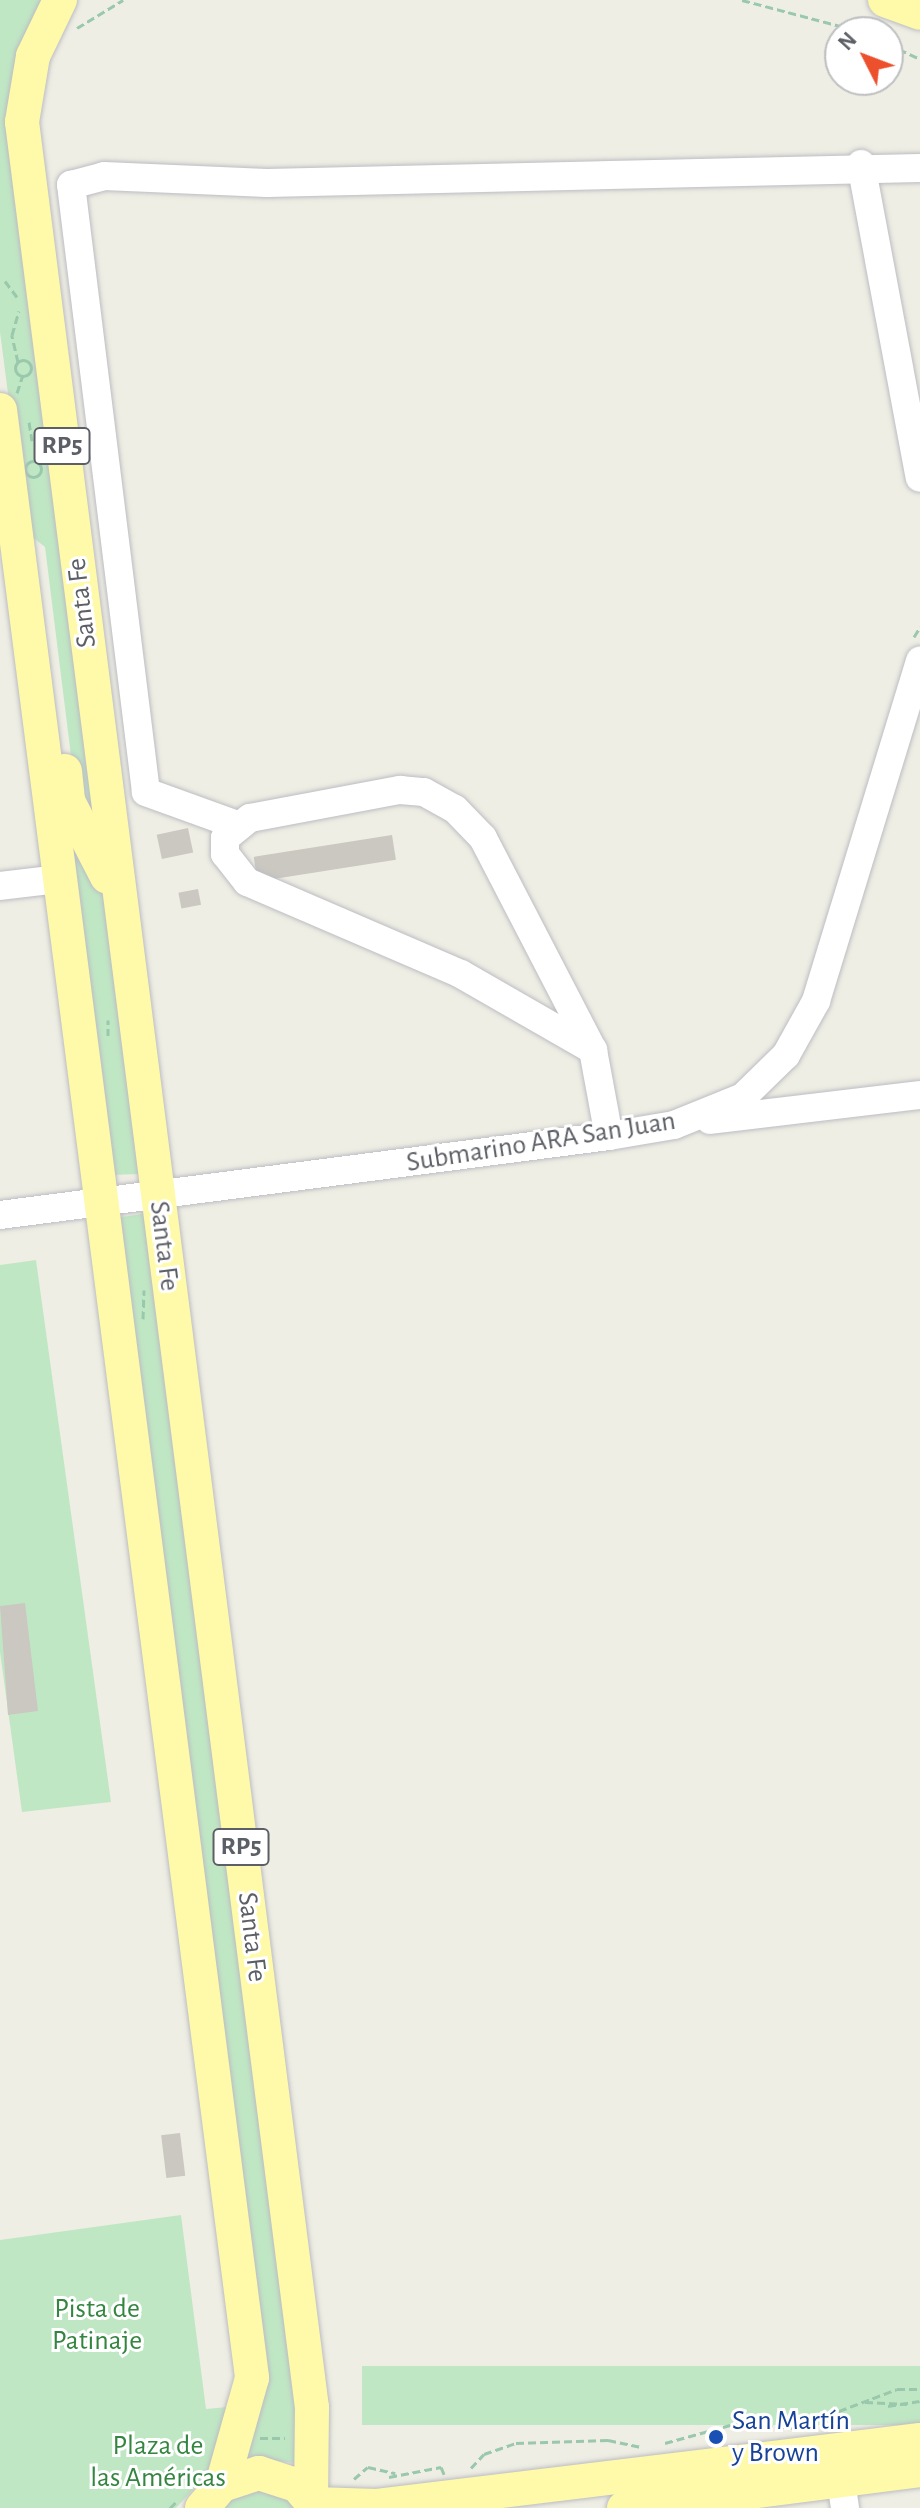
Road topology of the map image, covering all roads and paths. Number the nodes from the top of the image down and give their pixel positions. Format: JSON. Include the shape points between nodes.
{"nodes":[{"id":1,"x":60,"y":0,"type":"edge"},
{"id":2,"x":742,"y":0,"type":"edge"},
{"id":3,"x":885,"y":0,"type":"edge"},
{"id":4,"x":920,"y":13,"type":"edge"},
{"id":5,"x":824,"y":22,"type":"edge"},
{"id":6,"x":861,"y":164,"type":"junction"},
{"id":7,"x":920,"y":168,"type":"edge"},
{"id":8,"x":5,"y":281,"type":"dead end"},
{"id":9,"x":18,"y":362,"type":"dead end"},
{"id":10,"x":0,"y":410,"type":"edge"},
{"id":11,"x":920,"y":478,"type":"edge"},
{"id":12,"x":9,"y":549,"type":"edge"},
{"id":13,"x":920,"y":661,"type":"edge"},
{"id":14,"x":237,"y":825,"type":"junction"},
{"id":15,"x":59,"y":879,"type":"junction"},
{"id":16,"x":0,"y":886,"type":"edge"},
{"id":17,"x":118,"y":898,"type":"junction"},
{"id":18,"x":593,"y":1050,"type":"junction"},
{"id":19,"x":920,"y":1095,"type":"edge"},
{"id":20,"x":674,"y":1125,"type":"junction"},
{"id":21,"x":609,"y":1136,"type":"junction"},
{"id":22,"x":157,"y":1195,"type":"junction"},
{"id":23,"x":98,"y":1202,"type":"junction"},
{"id":24,"x":0,"y":1215,"type":"edge"},
{"id":25,"x":920,"y":2389,"type":"edge"},
{"id":26,"x":920,"y":2401,"type":"edge"},
{"id":27,"x":865,"y":2402,"type":"junction"},
{"id":28,"x":907,"y":2404,"type":"junction"},
{"id":29,"x":888,"y":2406,"type":"junction"},
{"id":30,"x":920,"y":2440,"type":"edge"},
{"id":31,"x":657,"y":2446,"type":"dead end"},
{"id":32,"x":650,"y":2448,"type":"dead end"},
{"id":33,"x":358,"y":2470,"type":"dead end"},
{"id":34,"x":920,"y":2470,"type":"edge"},
{"id":35,"x":395,"y":2473,"type":"dead end"},
{"id":36,"x":465,"y":2473,"type":"dead end"},
{"id":37,"x":455,"y":2475,"type":"dead end"},
{"id":38,"x":841,"y":2480,"type":"edge"},
{"id":39,"x":433,"y":2482,"type":"dead end"},
{"id":40,"x":212,"y":2497,"type":"edge"},
{"id":41,"x":314,"y":2504,"type":"edge"},
{"id":42,"x":624,"y":2508,"type":"edge"}],
"edges":[{"from":1,"to":17,"type":"main road","name":"Santa Fe","number":"RP5","via":[[33,56],[22,122]]},
{"from":2,"to":5,"type":"path"},
{"from":3,"to":4,"type":"main road"},
{"from":6,"to":7,"type":"street"},
{"from":6,"to":11,"type":"street"},
{"from":6,"to":14,"type":"street","via":[[267,183],[104,176],[71,185],[146,792]]},
{"from":8,"to":9,"type":"path","via":[[20,303],[12,335]]},
{"from":10,"to":12,"type":"main road","name":"Santa Fe","number":"RP5"},
{"from":12,"to":15,"type":"main road","name":"Santa Fe","number":"RP5"},
{"from":12,"to":17,"type":"main road","via":[[32,550],[40,563],[68,801]]},
{"from":13,"to":20,"type":"street","name":"Submarino ARA San Juan","via":[[803,1031],[743,1097]]},
{"from":14,"to":18,"type":"street","via":[[225,838],[225,854],[247,882],[461,974]]},
{"from":14,"to":18,"type":"street","via":[[400,790],[424,792],[455,809],[483,838]]},
{"from":15,"to":16,"type":"street"},
{"from":15,"to":23,"type":"main road","name":"Santa Fe","number":"RP5"},
{"from":17,"to":22,"type":"main road","name":"Santa Fe","number":"RP5"},
{"from":18,"to":21,"type":"street"},
{"from":19,"to":20,"type":"street"},
{"from":20,"to":21,"type":"street","name":"Submarino ARA San Juan"},
{"from":21,"to":22,"type":"street","name":"Submarino ARA San Juan"},
{"from":22,"to":23,"type":"street","name":"Submarino ARA San Juan"},
{"from":22,"to":41,"type":"main road","name":"Santa Fe","number":"RP5","via":[[312,2407]]},
{"from":23,"to":24,"type":"street","name":"Submarino ARA San Juan"},
{"from":23,"to":40,"type":"main road","name":"Santa Fe","number":"RP5","via":[[252,2378]]},
{"from":25,"to":27,"type":"path"},
{"from":26,"to":28,"type":"path"},
{"from":27,"to":29,"type":"path"},
{"from":27,"to":31,"type":"path","via":[[794,2428],[741,2422]]},
{"from":28,"to":29,"type":"path"},
{"from":28,"to":29,"type":"path"},
{"from":30,"to":38,"type":"main road"},
{"from":32,"to":36,"type":"path","via":[[608,2440],[516,2443],[484,2454]]},
{"from":33,"to":35,"type":"path"},
{"from":34,"to":38,"type":"main road"},
{"from":37,"to":39,"type":"path"},
{"from":38,"to":41,"type":"main road","via":[[377,2506]]},
{"from":38,"to":42,"type":"main road"},
{"from":40,"to":41,"type":"main road","number":"RP5","via":[[259,2473],[297,2485]]}]}
